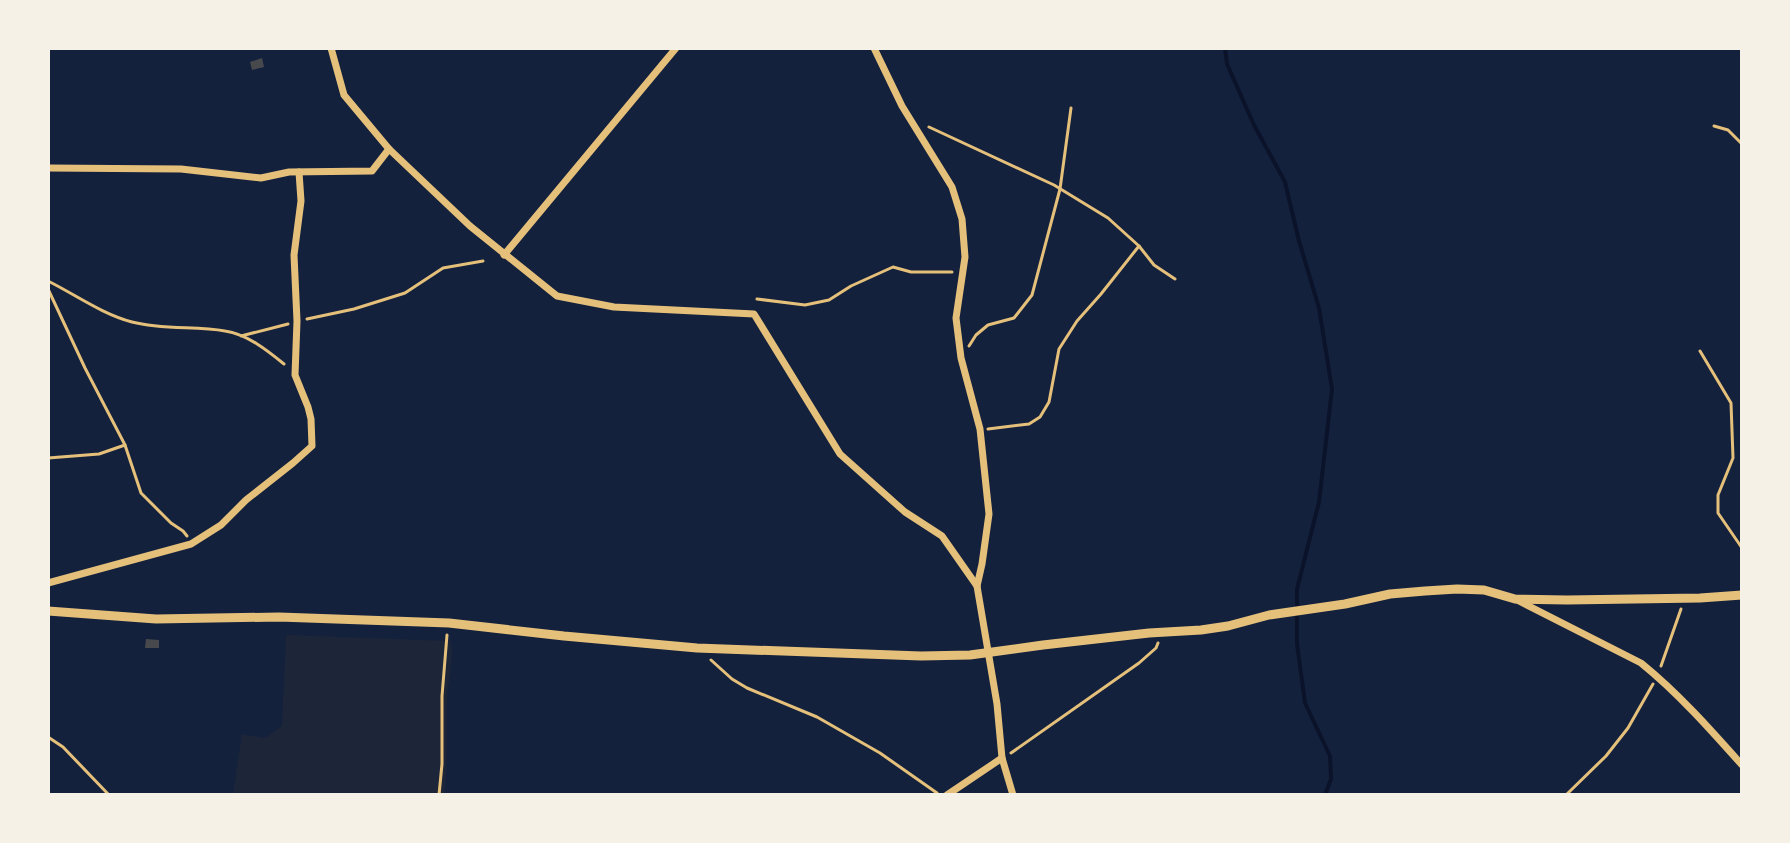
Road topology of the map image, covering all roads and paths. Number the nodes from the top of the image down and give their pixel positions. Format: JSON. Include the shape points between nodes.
{"nodes":[{"id":1,"x":331,"y":48,"type":"edge"},
{"id":2,"x":676,"y":48,"type":"edge"},
{"id":3,"x":874,"y":48,"type":"edge"},
{"id":4,"x":1071,"y":108,"type":"dead end"},
{"id":5,"x":909,"y":116,"type":"junction"},
{"id":6,"x":1714,"y":126,"type":"dead end"},
{"id":7,"x":1742,"y":144,"type":"edge"},
{"id":8,"x":389,"y":149,"type":"junction"},
{"id":9,"x":48,"y":168,"type":"edge"},
{"id":10,"x":299,"y":172,"type":"junction"},
{"id":11,"x":1060,"y":189,"type":"junction"},
{"id":12,"x":1139,"y":246,"type":"junction"},
{"id":13,"x":504,"y":255,"type":"junction"},
{"id":14,"x":483,"y":261,"type":"dead end"},
{"id":15,"x":963,"y":272,"type":"junction"},
{"id":16,"x":1175,"y":279,"type":"dead end"},
{"id":17,"x":48,"y":281,"type":"edge"},
{"id":18,"x":48,"y":289,"type":"edge"},
{"id":19,"x":757,"y":299,"type":"dead end"},
{"id":20,"x":297,"y":321,"type":"junction"},
{"id":21,"x":241,"y":336,"type":"junction"},
{"id":22,"x":1700,"y":351,"type":"dead end"},
{"id":23,"x":961,"y":358,"type":"junction"},
{"id":24,"x":295,"y":375,"type":"junction"},
{"id":25,"x":980,"y":429,"type":"junction"},
{"id":26,"x":125,"y":445,"type":"junction"},
{"id":27,"x":48,"y":458,"type":"edge"},
{"id":28,"x":191,"y":544,"type":"junction"},
{"id":29,"x":1742,"y":548,"type":"edge"},
{"id":30,"x":48,"y":583,"type":"edge"},
{"id":31,"x":977,"y":586,"type":"junction"},
{"id":32,"x":1742,"y":595,"type":"edge"},
{"id":33,"x":1685,"y":598,"type":"junction"},
{"id":34,"x":1515,"y":599,"type":"junction"},
{"id":35,"x":48,"y":611,"type":"edge"},
{"id":36,"x":449,"y":623,"type":"junction"},
{"id":37,"x":1163,"y":633,"type":"junction"},
{"id":38,"x":697,"y":648,"type":"junction"},
{"id":39,"x":988,"y":652,"type":"junction"},
{"id":40,"x":1657,"y":676,"type":"junction"},
{"id":41,"x":48,"y":737,"type":"edge"},
{"id":42,"x":1002,"y":758,"type":"junction"},
{"id":43,"x":1742,"y":765,"type":"edge"},
{"id":44,"x":109,"y":795,"type":"edge"},
{"id":45,"x":439,"y":795,"type":"edge"},
{"id":46,"x":940,"y":795,"type":"edge"},
{"id":47,"x":947,"y":795,"type":"edge"},
{"id":48,"x":1013,"y":795,"type":"edge"},
{"id":49,"x":1566,"y":795,"type":"edge"}],
"edges":[{"from":1,"to":8,"type":"street","via":[[344,95]]},
{"from":2,"to":13,"type":"street"},
{"from":3,"to":5,"type":"street"},
{"from":4,"to":11,"type":"path"},
{"from":5,"to":11,"type":"path"},
{"from":5,"to":15,"type":"street","via":[[952,187],[962,219]]},
{"from":6,"to":7,"type":"path","via":[[1728,130]]},
{"from":8,"to":10,"type":"street","via":[[372,171]]},
{"from":8,"to":13,"type":"street"},
{"from":9,"to":10,"type":"street","via":[[181,169],[261,178]]},
{"from":10,"to":20,"type":"street"},
{"from":11,"to":12,"type":"path","via":[[1108,218]]},
{"from":11,"to":23,"type":"path","via":[[1032,295],[1014,318],[988,325],[976,335]]},
{"from":12,"to":16,"type":"path"},
{"from":12,"to":25,"type":"path","via":[[1059,349],[1049,402],[1040,417],[1029,424]]},
{"from":13,"to":31,"type":"street","via":[[557,296],[614,307],[754,314],[840,454],[905,512],[942,536]]},
{"from":14,"to":20,"type":"path","via":[[443,268],[405,293]]},
{"from":15,"to":19,"type":"path","via":[[893,267],[829,300],[805,305]]},
{"from":15,"to":23,"type":"street","via":[[956,318]]},
{"from":17,"to":21,"type":"path","via":[[130,321]]},
{"from":18,"to":26,"type":"path"},
{"from":20,"to":21,"type":"path"},
{"from":20,"to":24,"type":"street"},
{"from":21,"to":24,"type":"path"},
{"from":22,"to":29,"type":"path","via":[[1731,403],[1733,458],[1718,495],[1718,513]]},
{"from":23,"to":25,"type":"street"},
{"from":24,"to":28,"type":"street","via":[[311,419],[312,446],[221,525]]},
{"from":25,"to":31,"type":"street","via":[[989,514]]},
{"from":26,"to":27,"type":"path","via":[[99,454]]},
{"from":26,"to":28,"type":"path","via":[[141,493]]},
{"from":28,"to":30,"type":"street"},
{"from":31,"to":39,"type":"street"},
{"from":32,"to":33,"type":"street"},
{"from":33,"to":34,"type":"street"},
{"from":33,"to":40,"type":"path"},
{"from":34,"to":37,"type":"street","via":[[1484,590],[1390,594],[1228,626]]},
{"from":34,"to":40,"type":"street"},
{"from":35,"to":36,"type":"street","via":[[156,619]]},
{"from":36,"to":38,"type":"street"},
{"from":36,"to":45,"type":"path"},
{"from":37,"to":39,"type":"street"},
{"from":37,"to":42,"type":"path","via":[[1139,663]]},
{"from":38,"to":39,"type":"street","via":[[921,656]]},
{"from":38,"to":46,"type":"path","via":[[732,679],[817,717]]},
{"from":39,"to":42,"type":"street"},
{"from":40,"to":43,"type":"street"},
{"from":40,"to":49,"type":"path","via":[[1628,728]]},
{"from":41,"to":44,"type":"path"},
{"from":42,"to":47,"type":"street"},
{"from":42,"to":48,"type":"street"}]}
